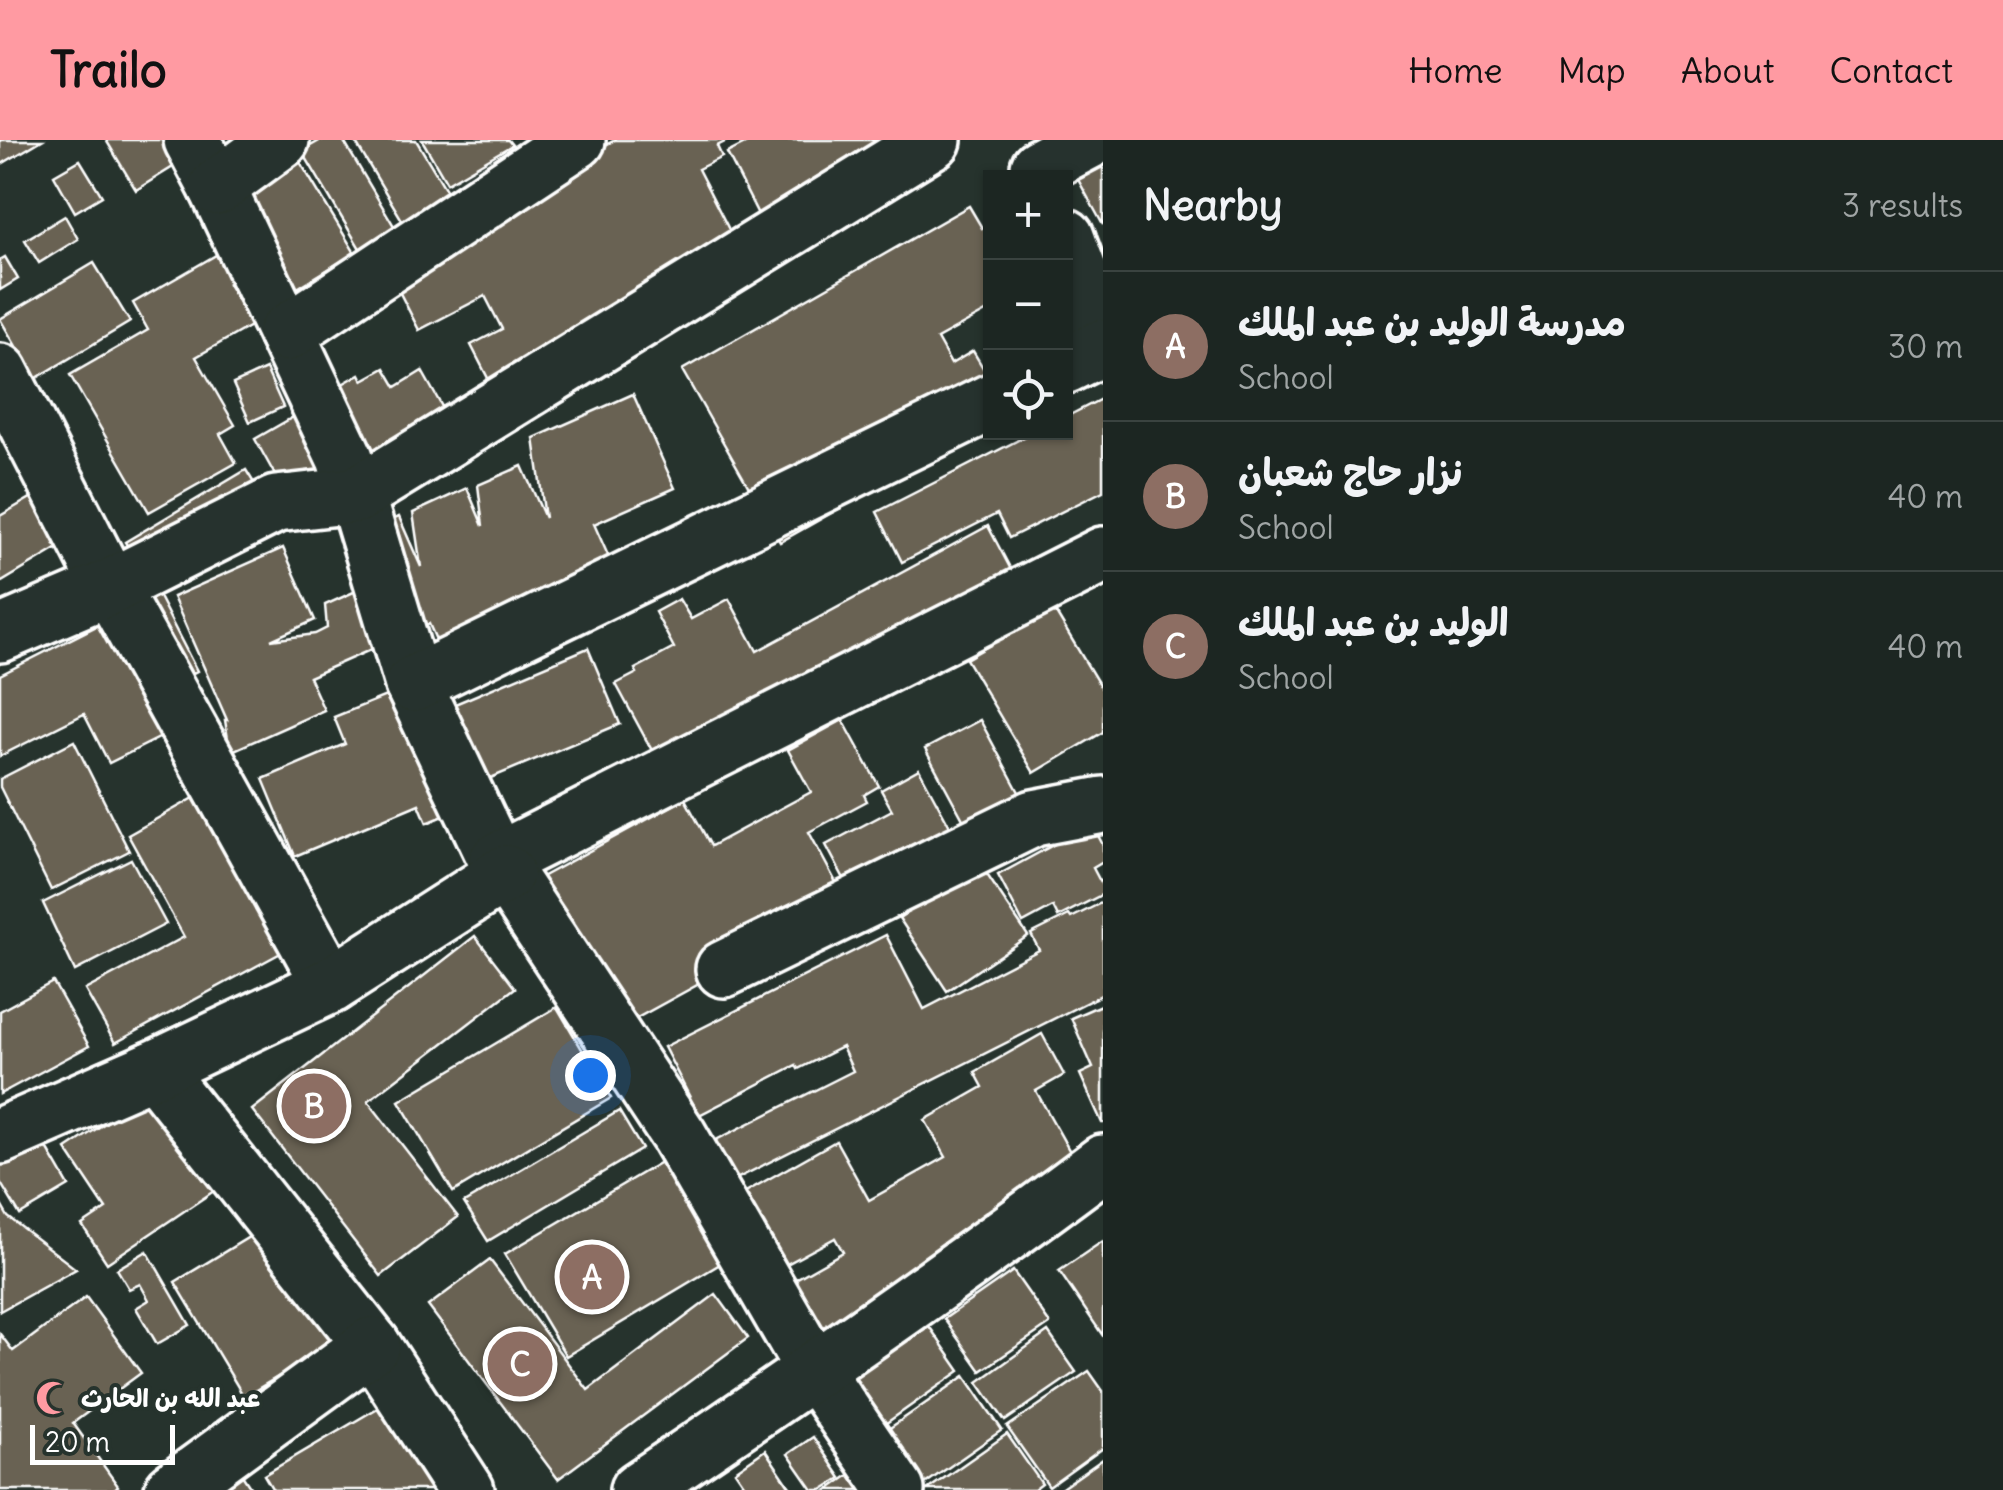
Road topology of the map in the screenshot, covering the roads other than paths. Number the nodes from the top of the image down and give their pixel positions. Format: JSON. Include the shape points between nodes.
{"nodes":[{"id":1,"x":281,"y":140,"type":"edge"},
{"id":2,"x":577,"y":140,"type":"edge"},
{"id":3,"x":933,"y":140,"type":"edge"},
{"id":4,"x":1090,"y":140,"type":"edge"},
{"id":5,"x":1037,"y":162,"type":"edge"},
{"id":6,"x":204,"y":163,"type":"edge"},
{"id":7,"x":1073,"y":256,"type":"edge"},
{"id":8,"x":286,"y":333,"type":"junction"},
{"id":9,"x":1103,"y":337,"type":"edge"},
{"id":10,"x":1103,"y":347,"type":"edge"},
{"id":11,"x":1073,"y":362,"type":"edge"},
{"id":12,"x":0,"y":372,"type":"edge"},
{"id":13,"x":983,"y":405,"type":"edge"},
{"id":14,"x":356,"y":494,"type":"junction"},
{"id":15,"x":1103,"y":555,"type":"edge"},
{"id":16,"x":110,"y":587,"type":"junction"},
{"id":17,"x":0,"y":634,"type":"edge"},
{"id":18,"x":412,"y":684,"type":"junction"},
{"id":19,"x":1103,"y":805,"type":"edge"},
{"id":20,"x":502,"y":867,"type":"junction"},
{"id":21,"x":724,"y":970,"type":"dead end"},
{"id":22,"x":331,"y":985,"type":"junction"},
{"id":23,"x":154,"y":1069,"type":"junction"},
{"id":24,"x":0,"y":1136,"type":"edge"},
{"id":25,"x":1103,"y":1163,"type":"edge"},
{"id":26,"x":372,"y":1345,"type":"junction"},
{"id":27,"x":814,"y":1370,"type":"junction"},
{"id":28,"x":173,"y":1490,"type":"edge"},
{"id":29,"x":466,"y":1490,"type":"edge"},
{"id":30,"x":638,"y":1490,"type":"edge"},
{"id":31,"x":896,"y":1490,"type":"edge"}],
"edges":[{"from":1,"to":6,"type":"street"},
{"from":2,"to":8,"type":"street"},
{"from":3,"to":14,"type":"street"},
{"from":4,"to":5,"type":"street"},
{"from":6,"to":8,"type":"street"},
{"from":7,"to":9,"type":"street"},
{"from":8,"to":14,"type":"street"},
{"from":10,"to":11,"type":"street"},
{"from":12,"to":16,"type":"street"},
{"from":13,"to":18,"type":"street"},
{"from":14,"to":16,"type":"street","via":[[276,504]]},
{"from":14,"to":18,"type":"street"},
{"from":15,"to":20,"type":"street"},
{"from":16,"to":17,"type":"street"},
{"from":16,"to":22,"type":"street"},
{"from":18,"to":20,"type":"street"},
{"from":19,"to":21,"type":"street","via":[[1034,818]]},
{"from":20,"to":22,"type":"street"},
{"from":20,"to":27,"type":"street","via":[[679,1136]]},
{"from":22,"to":23,"type":"street"},
{"from":23,"to":24,"type":"street"},
{"from":23,"to":26,"type":"street"},
{"from":25,"to":27,"type":"street"},
{"from":26,"to":28,"type":"street"},
{"from":26,"to":29,"type":"street"},
{"from":27,"to":30,"type":"street"},
{"from":27,"to":31,"type":"street"}]}
